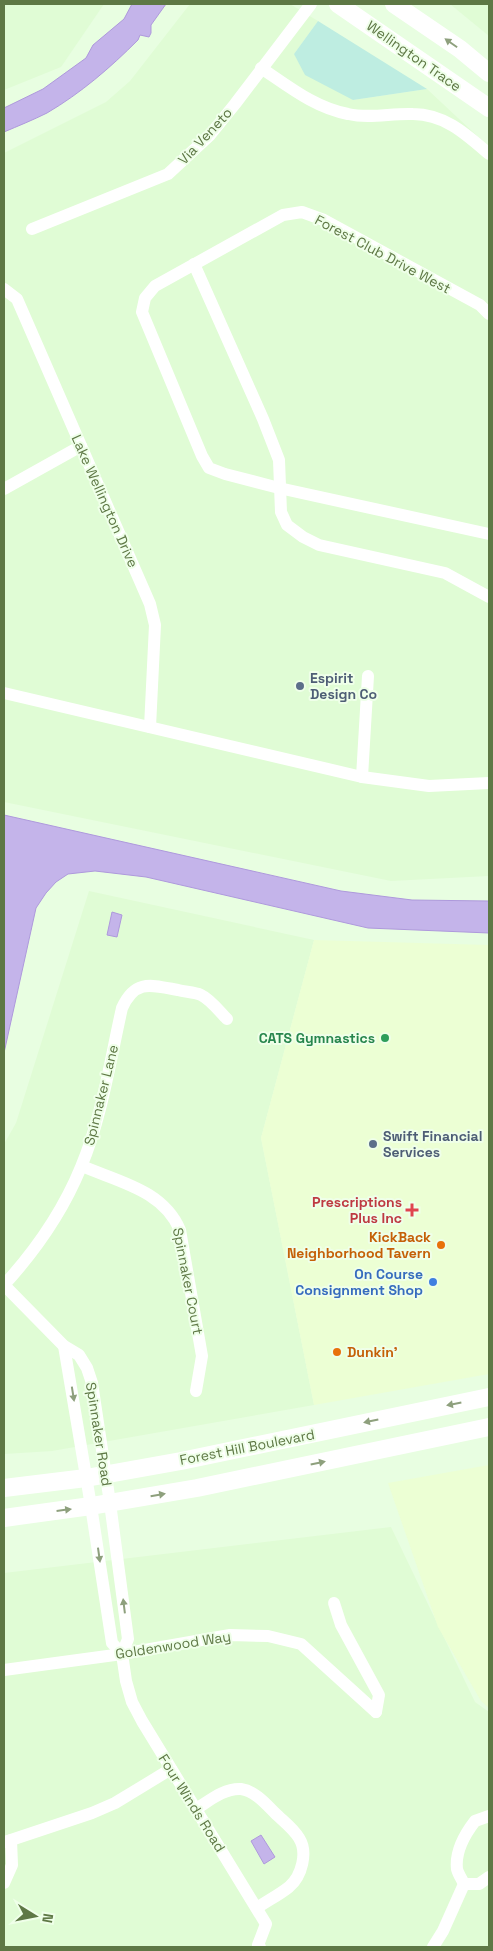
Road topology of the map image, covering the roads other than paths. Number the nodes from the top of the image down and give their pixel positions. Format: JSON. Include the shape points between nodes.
{"nodes":[{"id":1,"x":311,"y":4,"type":"edge"},
{"id":2,"x":338,"y":4,"type":"edge"},
{"id":3,"x":394,"y":4,"type":"edge"},
{"id":4,"x":261,"y":68,"type":"junction"},
{"id":5,"x":489,"y":73,"type":"edge"},
{"id":6,"x":489,"y":108,"type":"edge"},
{"id":7,"x":489,"y":154,"type":"edge"},
{"id":8,"x":32,"y":229,"type":"dead end"},
{"id":9,"x":194,"y":264,"type":"junction"},
{"id":10,"x":4,"y":289,"type":"edge"},
{"id":11,"x":489,"y":314,"type":"edge"},
{"id":12,"x":81,"y":446,"type":"junction"},
{"id":13,"x":4,"y":488,"type":"edge"},
{"id":14,"x":279,"y":488,"type":"junction"},
{"id":15,"x":489,"y":534,"type":"edge"},
{"id":16,"x":489,"y":598,"type":"edge"},
{"id":17,"x":368,"y":676,"type":"dead end"},
{"id":18,"x":4,"y":692,"type":"edge"},
{"id":19,"x":150,"y":727,"type":"junction"},
{"id":20,"x":362,"y":777,"type":"junction"},
{"id":21,"x":489,"y":783,"type":"edge"},
{"id":22,"x":227,"y":1019,"type":"dead end"},
{"id":23,"x":82,"y":1166,"type":"junction"},
{"id":24,"x":4,"y":1285,"type":"edge"},
{"id":25,"x":64,"y":1346,"type":"junction"},
{"id":26,"x":196,"y":1391,"type":"dead end"},
{"id":27,"x":489,"y":1397,"type":"edge"},
{"id":28,"x":489,"y":1427,"type":"edge"},
{"id":29,"x":106,"y":1474,"type":"junction"},
{"id":30,"x":86,"y":1478,"type":"junction"},
{"id":31,"x":4,"y":1488,"type":"edge"},
{"id":32,"x":110,"y":1503,"type":"junction"},
{"id":33,"x":91,"y":1506,"type":"junction"},
{"id":34,"x":4,"y":1518,"type":"edge"},
{"id":35,"x":334,"y":1602,"type":"dead end"},
{"id":36,"x":122,"y":1654,"type":"junction"},
{"id":37,"x":4,"y":1670,"type":"edge"},
{"id":38,"x":171,"y":1768,"type":"junction"},
{"id":39,"x":196,"y":1809,"type":"junction"},
{"id":40,"x":489,"y":1816,"type":"edge"},
{"id":41,"x":7,"y":1841,"type":"edge"},
{"id":42,"x":489,"y":1877,"type":"edge"},
{"id":43,"x":4,"y":1884,"type":"edge"},
{"id":44,"x":461,"y":1889,"type":"junction"},
{"id":45,"x":257,"y":1908,"type":"junction"},
{"id":46,"x":258,"y":1947,"type":"edge"},
{"id":47,"x":433,"y":1947,"type":"edge"}],
"edges":[{"from":1,"to":4,"type":"street","name":"Via Veneto"},
{"from":2,"to":6,"type":"main road","name":"Wellington Trace"},
{"from":5,"to":3,"type":"main road","one_way":true},
{"from":4,"to":7,"type":"street","via":[[310,100],[349,115],[412,114],[443,120],[461,130]]},
{"from":4,"to":8,"type":"street","name":"Via Veneto","via":[[210,135],[168,174]]},
{"from":9,"to":11,"type":"street","name":"Forest Club Drive West","via":[[283,215],[302,212],[324,220],[480,305]]},
{"from":9,"to":14,"type":"street","via":[[279,460]]},
{"from":9,"to":14,"type":"street","name":"Forest Club Drive West","via":[[155,286],[145,298],[142,312],[209,468]]},
{"from":10,"to":12,"type":"street","name":"Lake Wellington Drive","via":[[17,299]]},
{"from":12,"to":13,"type":"street"},
{"from":12,"to":19,"type":"street","name":"Lake Wellington Drive","via":[[153,614]]},
{"from":14,"to":15,"type":"street","name":"Forest Club Drive West"},
{"from":14,"to":16,"type":"street","via":[[286,525],[303,537],[319,545],[445,573]]},
{"from":17,"to":20,"type":"street"},
{"from":18,"to":19,"type":"street"},
{"from":19,"to":20,"type":"street"},
{"from":20,"to":21,"type":"street","via":[[429,786]]},
{"from":22,"to":23,"type":"street","name":"Spinnaker Lane","via":[[202,995],[151,985],[133,991],[126,998]]},
{"from":23,"to":24,"type":"street","name":"Spinnaker Lane","via":[[46,1234]]},
{"from":23,"to":26,"type":"street","name":"Spinnaker Court","via":[[154,1197],[176,1220],[202,1356]]},
{"from":24,"to":25,"type":"street","name":"Spinnaker Road"},
{"from":25,"to":29,"type":"street","name":"Spinnaker Road","via":[[79,1355],[92,1383]]},
{"from":25,"to":30,"type":"street","name":"Spinnaker Road","one_way":true},
{"from":27,"to":29,"type":"main road","name":"Forest Hill Boulevard","one_way":true},
{"from":32,"to":28,"type":"main road","name":"Forest Hill Boulevard","one_way":true},
{"from":29,"to":30,"type":"main road","name":"Forest Hill Boulevard"},
{"from":29,"to":32,"type":"street","name":"Spinnaker Road"},
{"from":30,"to":31,"type":"main road","name":"Forest Hill Boulevard"},
{"from":30,"to":33,"type":"street","name":"Spinnaker Road"},
{"from":32,"to":33,"type":"main road","name":"Forest Hill Boulevard"},
{"from":36,"to":32,"type":"street","name":"Four Winds Road","one_way":true,"via":[[128,1639]]},
{"from":34,"to":33,"type":"main road","name":"Forest Hill Boulevard","one_way":true},
{"from":33,"to":36,"type":"street","name":"Four Winds Road","one_way":true,"via":[[112,1643]]},
{"from":35,"to":36,"type":"street","name":"Goldenwood Way","via":[[344,1631],[379,1695],[376,1712],[301,1644],[268,1636],[230,1635]]},
{"from":36,"to":37,"type":"street","name":"Goldenwood Way"},
{"from":36,"to":38,"type":"street","name":"Four Winds Road","via":[[132,1702]]},
{"from":38,"to":39,"type":"street","name":"Four Winds Road"},
{"from":38,"to":41,"type":"street","via":[[115,1803]]},
{"from":39,"to":45,"type":"street","name":"Four Winds Road"},
{"from":39,"to":45,"type":"street","via":[[221,1794],[241,1789],[251,1792],[267,1805],[300,1839],[304,1859],[296,1878],[290,1886]]},
{"from":40,"to":44,"type":"street","via":[[475,1821],[462,1842],[457,1869]]},
{"from":41,"to":43,"type":"street","via":[[12,1865]]},
{"from":42,"to":44,"type":"street"},
{"from":44,"to":47,"type":"street","via":[[447,1924]]},
{"from":45,"to":46,"type":"street","name":"Four Winds Road","via":[[266,1924]]}]}
